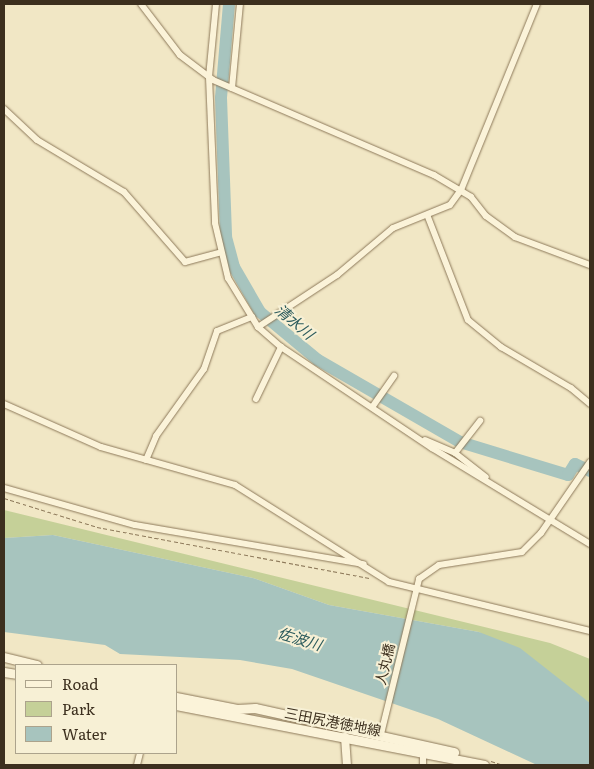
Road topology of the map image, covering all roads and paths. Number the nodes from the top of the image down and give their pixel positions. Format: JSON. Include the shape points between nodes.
{"nodes":[{"id":1,"x":141,"y":4,"type":"edge"},
{"id":2,"x":216,"y":4,"type":"edge"},
{"id":3,"x":240,"y":4,"type":"edge"},
{"id":4,"x":538,"y":4,"type":"edge"},
{"id":5,"x":211,"y":78,"type":"junction"},
{"id":6,"x":230,"y":87,"type":"junction"},
{"id":7,"x":4,"y":109,"type":"edge"},
{"id":8,"x":461,"y":190,"type":"junction"},
{"id":9,"x":428,"y":217,"type":"junction"},
{"id":10,"x":219,"y":253,"type":"junction"},
{"id":11,"x":590,"y":265,"type":"edge"},
{"id":12,"x":252,"y":317,"type":"junction"},
{"id":13,"x":260,"y":326,"type":"junction"},
{"id":14,"x":281,"y":347,"type":"junction"},
{"id":15,"x":394,"y":376,"type":"dead end"},
{"id":16,"x":256,"y":399,"type":"dead end"},
{"id":17,"x":4,"y":404,"type":"edge"},
{"id":18,"x":590,"y":404,"type":"edge"},
{"id":19,"x":373,"y":406,"type":"junction"},
{"id":20,"x":480,"y":421,"type":"dead end"},
{"id":21,"x":418,"y":438,"type":"junction"},
{"id":22,"x":455,"y":453,"type":"junction"},
{"id":23,"x":146,"y":460,"type":"junction"},
{"id":24,"x":590,"y":462,"type":"edge"},
{"id":25,"x":587,"y":473,"type":"edge"},
{"id":26,"x":490,"y":482,"type":"junction"},
{"id":27,"x":4,"y":488,"type":"edge"},
{"id":28,"x":4,"y":498,"type":"edge"},
{"id":29,"x":552,"y":519,"type":"junction"},
{"id":30,"x":590,"y":544,"type":"edge"},
{"id":31,"x":364,"y":564,"type":"junction"},
{"id":32,"x":370,"y":578,"type":"dead end"},
{"id":33,"x":414,"y":588,"type":"junction"},
{"id":34,"x":590,"y":631,"type":"edge"},
{"id":35,"x":4,"y":657,"type":"edge"},
{"id":36,"x":33,"y":664,"type":"edge"},
{"id":37,"x":178,"y":698,"type":"edge"},
{"id":38,"x":178,"y":705,"type":"edge"},
{"id":39,"x":236,"y":713,"type":"junction"},
{"id":40,"x":381,"y":731,"type":"junction"},
{"id":41,"x":345,"y":738,"type":"junction"},
{"id":42,"x":423,"y":752,"type":"junction"},
{"id":43,"x":456,"y":755,"type":"junction"},
{"id":44,"x":347,"y":765,"type":"edge"},
{"id":45,"x":423,"y":765,"type":"edge"},
{"id":46,"x":484,"y":765,"type":"edge"}],
"edges":[{"from":1,"to":5,"type":"street","via":[[180,55]]},
{"from":2,"to":5,"type":"street"},
{"from":3,"to":6,"type":"street"},
{"from":4,"to":8,"type":"street"},
{"from":5,"to":6,"type":"street"},
{"from":5,"to":10,"type":"street"},
{"from":6,"to":8,"type":"street"},
{"from":7,"to":10,"type":"street","via":[[37,140],[124,192],[185,262]]},
{"from":8,"to":9,"type":"street","via":[[450,205]]},
{"from":8,"to":11,"type":"street","via":[[486,216],[515,237]]},
{"from":9,"to":13,"type":"street","via":[[393,228],[337,275]]},
{"from":9,"to":18,"type":"street","via":[[442,263],[468,320],[501,347],[571,388]]},
{"from":10,"to":12,"type":"street"},
{"from":12,"to":13,"type":"street"},
{"from":12,"to":23,"type":"street","via":[[217,331],[204,369],[156,436]]},
{"from":13,"to":14,"type":"street"},
{"from":14,"to":16,"type":"street"},
{"from":14,"to":19,"type":"street"},
{"from":15,"to":19,"type":"street"},
{"from":17,"to":23,"type":"street","via":[[53,429]]},
{"from":19,"to":21,"type":"street"},
{"from":20,"to":22,"type":"street"},
{"from":21,"to":22,"type":"street"},
{"from":21,"to":26,"type":"street"},
{"from":22,"to":26,"type":"street"},
{"from":23,"to":31,"type":"street","via":[[235,485]]},
{"from":24,"to":25,"type":"street"},
{"from":25,"to":29,"type":"street"},
{"from":26,"to":29,"type":"street"},
{"from":27,"to":31,"type":"street","via":[[135,525]]},
{"from":28,"to":32,"type":"path","via":[[97,527]]},
{"from":29,"to":30,"type":"street"},
{"from":29,"to":33,"type":"street","via":[[522,552],[439,565],[428,570]]},
{"from":31,"to":33,"type":"street","via":[[389,582]]},
{"from":33,"to":34,"type":"street"},
{"from":33,"to":40,"type":"street","name":"人丸橋"},
{"from":35,"to":36,"type":"main road"},
{"from":37,"to":39,"type":"main road"},
{"from":38,"to":39,"type":"main road","name":"三田尻港徳地線"},
{"from":39,"to":40,"type":"main road","via":[[255,708]]},
{"from":39,"to":41,"type":"main road","name":"三田尻港徳地線"},
{"from":40,"to":43,"type":"main road"},
{"from":41,"to":42,"type":"main road","name":"三田尻港徳地線"},
{"from":41,"to":44,"type":"street"},
{"from":42,"to":43,"type":"main road","name":"三田尻港徳地線"},
{"from":42,"to":45,"type":"street"},
{"from":43,"to":46,"type":"main road","name":"三田尻港徳地線"}]}
